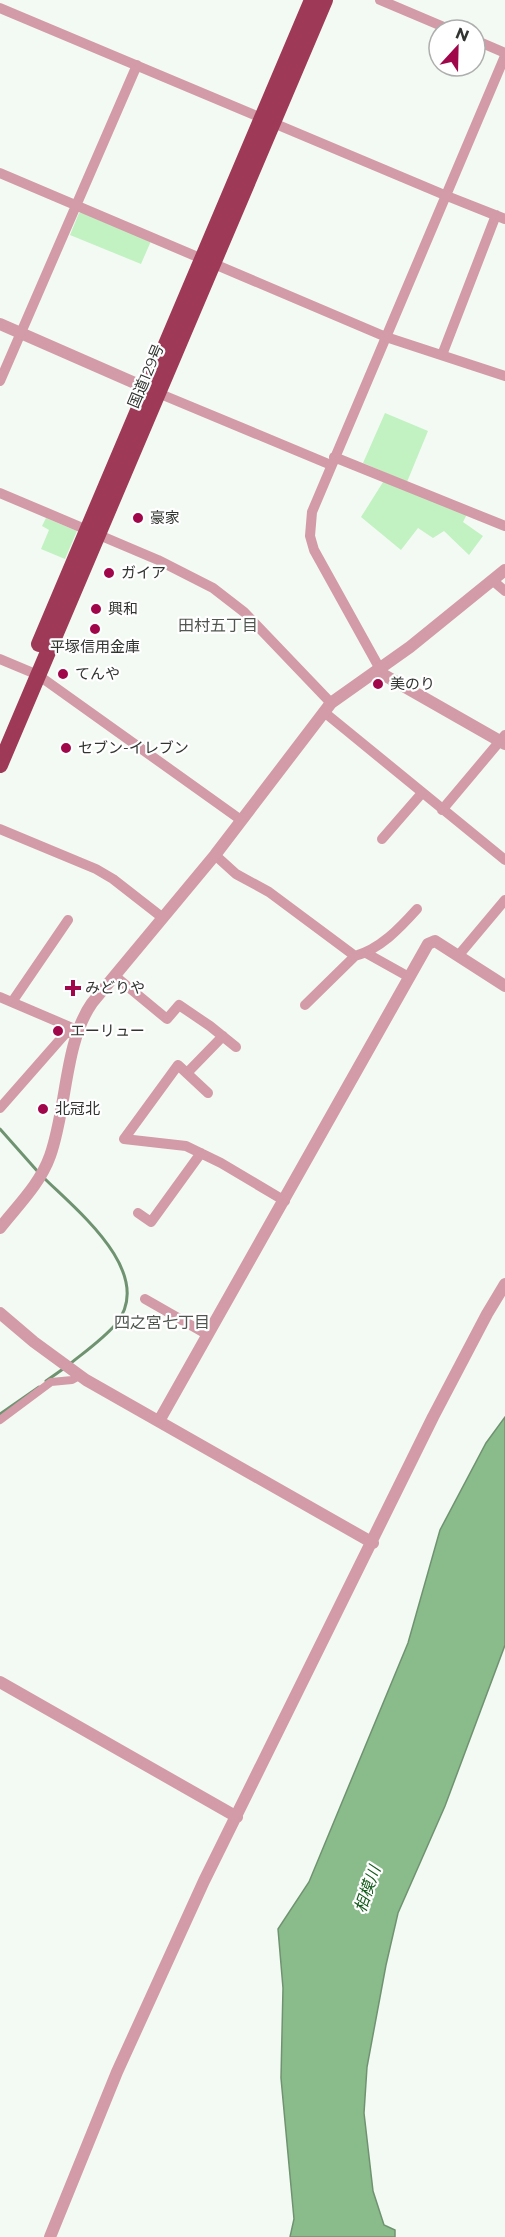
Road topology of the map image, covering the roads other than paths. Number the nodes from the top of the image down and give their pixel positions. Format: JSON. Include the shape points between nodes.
{"nodes":[{"id":1,"x":312,"y":0,"type":"edge"},
{"id":2,"x":325,"y":0,"type":"edge"},
{"id":3,"x":380,"y":0,"type":"edge"},
{"id":4,"x":0,"y":8,"type":"edge"},
{"id":5,"x":427,"y":20,"type":"edge"},
{"id":6,"x":487,"y":46,"type":"edge"},
{"id":7,"x":505,"y":55,"type":"edge"},
{"id":8,"x":137,"y":65,"type":"junction"},
{"id":9,"x":267,"y":120,"type":"junction"},
{"id":10,"x":0,"y":173,"type":"edge"},
{"id":11,"x":447,"y":196,"type":"junction"},
{"id":12,"x":78,"y":206,"type":"junction"},
{"id":13,"x":500,"y":217,"type":"edge"},
{"id":14,"x":207,"y":262,"type":"junction"},
{"id":15,"x":0,"y":324,"type":"edge"},
{"id":16,"x":21,"y":333,"type":"junction"},
{"id":17,"x":386,"y":337,"type":"junction"},
{"id":18,"x":442,"y":355,"type":"junction"},
{"id":19,"x":505,"y":376,"type":"edge"},
{"id":20,"x":0,"y":381,"type":"edge"},
{"id":21,"x":153,"y":390,"type":"junction"},
{"id":22,"x":333,"y":461,"type":"junction"},
{"id":23,"x":0,"y":493,"type":"edge"},
{"id":24,"x":505,"y":526,"type":"edge"},
{"id":25,"x":93,"y":532,"type":"junction"},
{"id":26,"x":505,"y":570,"type":"edge"},
{"id":27,"x":492,"y":580,"type":"junction"},
{"id":28,"x":505,"y":591,"type":"edge"},
{"id":29,"x":0,"y":659,"type":"edge"},
{"id":30,"x":380,"y":669,"type":"junction"},
{"id":31,"x":33,"y":673,"type":"junction"},
{"id":32,"x":327,"y":708,"type":"junction"},
{"id":33,"x":0,"y":736,"type":"edge"},
{"id":34,"x":503,"y":740,"type":"edge"},
{"id":35,"x":0,"y":765,"type":"edge"},
{"id":36,"x":422,"y":793,"type":"junction"},
{"id":37,"x":442,"y":810,"type":"junction"},
{"id":38,"x":241,"y":820,"type":"junction"},
{"id":39,"x":0,"y":829,"type":"edge"},
{"id":40,"x":382,"y":838,"type":"dead end"},
{"id":41,"x":215,"y":855,"type":"junction"},
{"id":42,"x":505,"y":860,"type":"edge"},
{"id":43,"x":505,"y":900,"type":"edge"},
{"id":44,"x":417,"y":909,"type":"dead end"},
{"id":45,"x":163,"y":918,"type":"junction"},
{"id":46,"x":68,"y":920,"type":"dead end"},
{"id":47,"x":366,"y":953,"type":"junction"},
{"id":48,"x":355,"y":956,"type":"junction"},
{"id":49,"x":458,"y":956,"type":"junction"},
{"id":50,"x":115,"y":976,"type":"junction"},
{"id":51,"x":409,"y":977,"type":"junction"},
{"id":52,"x":503,"y":981,"type":"edge"},
{"id":53,"x":0,"y":997,"type":"edge"},
{"id":54,"x":12,"y":1002,"type":"junction"},
{"id":55,"x":305,"y":1005,"type":"dead end"},
{"id":56,"x":77,"y":1030,"type":"junction"},
{"id":57,"x":223,"y":1036,"type":"junction"},
{"id":58,"x":236,"y":1047,"type":"dead end"},
{"id":59,"x":187,"y":1072,"type":"junction"},
{"id":60,"x":208,"y":1093,"type":"dead end"},
{"id":61,"x":0,"y":1108,"type":"edge"},
{"id":62,"x":201,"y":1153,"type":"junction"},
{"id":63,"x":285,"y":1201,"type":"junction"},
{"id":64,"x":138,"y":1213,"type":"dead end"},
{"id":65,"x":0,"y":1227,"type":"edge"},
{"id":66,"x":505,"y":1284,"type":"edge"},
{"id":67,"x":145,"y":1299,"type":"dead end"},
{"id":68,"x":0,"y":1313,"type":"edge"},
{"id":69,"x":208,"y":1335,"type":"junction"},
{"id":70,"x":76,"y":1373,"type":"junction"},
{"id":71,"x":0,"y":1420,"type":"edge"},
{"id":72,"x":159,"y":1421,"type":"junction"},
{"id":73,"x":372,"y":1543,"type":"junction"},
{"id":74,"x":0,"y":1682,"type":"edge"},
{"id":75,"x":237,"y":1817,"type":"junction"},
{"id":76,"x":50,"y":2237,"type":"edge"}],
"edges":[{"from":1,"to":9,"type":"highway","name":"国道129号"},
{"from":2,"to":9,"type":"highway","name":"国道129号"},
{"from":3,"to":5,"type":"street"},
{"from":4,"to":8,"type":"street"},
{"from":6,"to":7,"type":"street"},
{"from":7,"to":11,"type":"street"},
{"from":8,"to":9,"type":"street"},
{"from":8,"to":12,"type":"street"},
{"from":9,"to":11,"type":"street"},
{"from":9,"to":14,"type":"highway","name":"国道129号"},
{"from":10,"to":12,"type":"street"},
{"from":11,"to":13,"type":"street"},
{"from":11,"to":17,"type":"street"},
{"from":12,"to":14,"type":"street"},
{"from":12,"to":16,"type":"street"},
{"from":13,"to":18,"type":"street"},
{"from":14,"to":17,"type":"street"},
{"from":14,"to":21,"type":"highway","name":"国道129号"},
{"from":15,"to":16,"type":"street"},
{"from":16,"to":20,"type":"street"},
{"from":16,"to":21,"type":"street"},
{"from":17,"to":18,"type":"street"},
{"from":17,"to":22,"type":"street"},
{"from":18,"to":19,"type":"street"},
{"from":21,"to":22,"type":"street"},
{"from":21,"to":25,"type":"highway","name":"国道129号"},
{"from":22,"to":24,"type":"street"},
{"from":22,"to":30,"type":"street","via":[[312,512],[310,536]]},
{"from":23,"to":25,"type":"street"},
{"from":25,"to":31,"type":"highway","name":"国道129号"},
{"from":25,"to":32,"type":"street","via":[[213,588],[244,612]]},
{"from":26,"to":27,"type":"street"},
{"from":27,"to":28,"type":"street"},
{"from":27,"to":30,"type":"street"},
{"from":29,"to":31,"type":"street"},
{"from":30,"to":32,"type":"street"},
{"from":30,"to":34,"type":"street","via":[[384,675]]},
{"from":31,"to":33,"type":"highway","name":"国道129号"},
{"from":31,"to":35,"type":"highway","name":"国道129号"},
{"from":31,"to":38,"type":"street"},
{"from":32,"to":36,"type":"street"},
{"from":32,"to":38,"type":"street"},
{"from":34,"to":37,"type":"street"},
{"from":36,"to":37,"type":"street"},
{"from":36,"to":40,"type":"street"},
{"from":37,"to":42,"type":"street"},
{"from":38,"to":41,"type":"street"},
{"from":39,"to":45,"type":"street","via":[[96,869]]},
{"from":41,"to":45,"type":"street"},
{"from":41,"to":48,"type":"street","via":[[236,874],[269,892]]},
{"from":43,"to":49,"type":"street"},
{"from":44,"to":47,"type":"street","via":[[385,942]]},
{"from":45,"to":50,"type":"street"},
{"from":46,"to":54,"type":"street"},
{"from":47,"to":48,"type":"street"},
{"from":47,"to":51,"type":"street"},
{"from":48,"to":55,"type":"street"},
{"from":49,"to":51,"type":"street","via":[[435,941],[428,944]]},
{"from":49,"to":52,"type":"street"},
{"from":50,"to":56,"type":"street","via":[[92,1003]]},
{"from":50,"to":57,"type":"street","via":[[167,1019],[179,1005]]},
{"from":51,"to":63,"type":"street"},
{"from":53,"to":54,"type":"street"},
{"from":54,"to":56,"type":"street"},
{"from":56,"to":61,"type":"street","via":[[65,1034]]},
{"from":56,"to":65,"type":"street","via":[[58,1128],[41,1175]]},
{"from":57,"to":58,"type":"street"},
{"from":57,"to":59,"type":"street"},
{"from":59,"to":60,"type":"street"},
{"from":59,"to":62,"type":"street","via":[[178,1065],[124,1138],[186,1146]]},
{"from":62,"to":63,"type":"street"},
{"from":62,"to":64,"type":"street","via":[[151,1222]]},
{"from":63,"to":69,"type":"street"},
{"from":66,"to":73,"type":"street","via":[[433,1417]]},
{"from":67,"to":69,"type":"street"},
{"from":68,"to":70,"type":"street"},
{"from":69,"to":72,"type":"street"},
{"from":70,"to":71,"type":"street","via":[[72,1380],[51,1383]]},
{"from":70,"to":72,"type":"street"},
{"from":72,"to":73,"type":"street"},
{"from":73,"to":75,"type":"street"},
{"from":74,"to":75,"type":"street"},
{"from":75,"to":76,"type":"street","via":[[117,2072]]}]}
